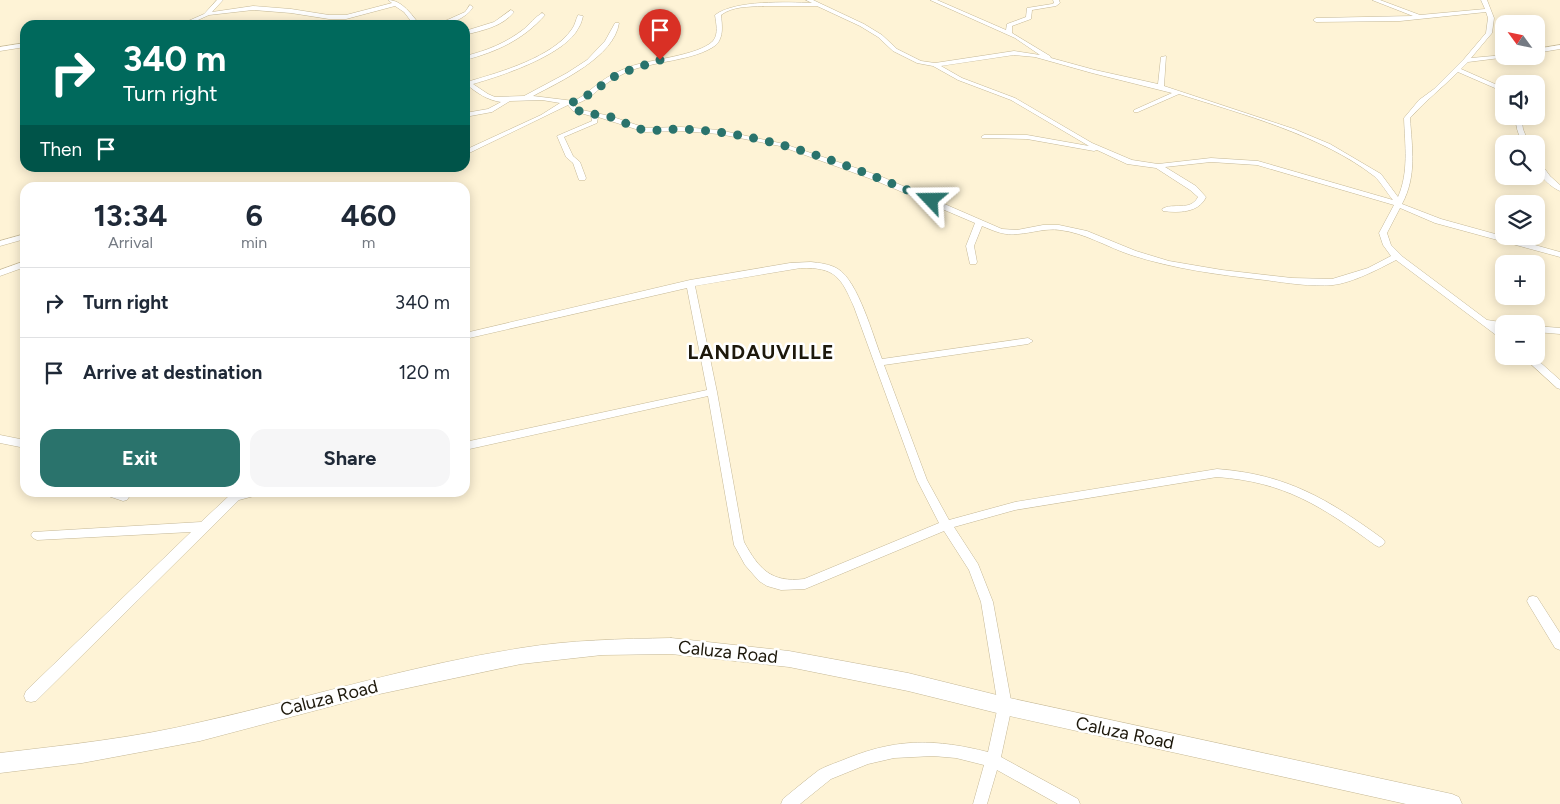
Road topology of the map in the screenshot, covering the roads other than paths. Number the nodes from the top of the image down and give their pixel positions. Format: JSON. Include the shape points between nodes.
{"nodes":[{"id":1,"x":220,"y":0,"type":"edge"},
{"id":2,"x":825,"y":0,"type":"edge"},
{"id":3,"x":933,"y":0,"type":"edge"},
{"id":4,"x":1056,"y":0,"type":"edge"},
{"id":5,"x":1375,"y":0,"type":"edge"},
{"id":6,"x":394,"y":2,"type":"edge"},
{"id":7,"x":813,"y":2,"type":"edge"},
{"id":8,"x":1488,"y":4,"type":"edge"},
{"id":9,"x":470,"y":7,"type":"dead end"},
{"id":10,"x":511,"y":12,"type":"dead end"},
{"id":11,"x":207,"y":14,"type":"junction"},
{"id":12,"x":542,"y":15,"type":"dead end"},
{"id":13,"x":580,"y":16,"type":"dead end"},
{"id":14,"x":1422,"y":17,"type":"junction"},
{"id":15,"x":193,"y":20,"type":"edge"},
{"id":16,"x":413,"y":20,"type":"edge"},
{"id":17,"x":452,"y":20,"type":"edge"},
{"id":18,"x":1316,"y":20,"type":"dead end"},
{"id":19,"x":617,"y":24,"type":"dead end"},
{"id":20,"x":470,"y":31,"type":"edge"},
{"id":21,"x":1008,"y":33,"type":"junction"},
{"id":22,"x":20,"y":46,"type":"edge"},
{"id":23,"x":1559,"y":48,"type":"edge"},
{"id":24,"x":0,"y":49,"type":"edge"},
{"id":25,"x":1545,"y":50,"type":"edge"},
{"id":26,"x":470,"y":56,"type":"edge"},
{"id":27,"x":1164,"y":56,"type":"dead end"},
{"id":28,"x":1495,"y":57,"type":"edge"},
{"id":29,"x":1050,"y":59,"type":"junction"},
{"id":30,"x":1466,"y":60,"type":"junction"},
{"id":31,"x":935,"y":65,"type":"junction"},
{"id":32,"x":1457,"y":69,"type":"junction"},
{"id":33,"x":470,"y":81,"type":"edge"},
{"id":34,"x":470,"y":85,"type":"edge"},
{"id":35,"x":1161,"y":86,"type":"junction"},
{"id":36,"x":1495,"y":86,"type":"edge"},
{"id":37,"x":1179,"y":92,"type":"junction"},
{"id":38,"x":524,"y":98,"type":"junction"},
{"id":39,"x":508,"y":100,"type":"junction"},
{"id":40,"x":568,"y":103,"type":"junction"},
{"id":41,"x":1136,"y":111,"type":"dead end"},
{"id":42,"x":470,"y":114,"type":"edge"},
{"id":43,"x":594,"y":115,"type":"junction"},
{"id":44,"x":984,"y":137,"type":"dead end"},
{"id":45,"x":470,"y":151,"type":"edge"},
{"id":46,"x":1105,"y":151,"type":"junction"},
{"id":47,"x":1158,"y":166,"type":"junction"},
{"id":48,"x":1545,"y":175,"type":"edge"},
{"id":49,"x":582,"y":178,"type":"dead end"},
{"id":50,"x":1560,"y":189,"type":"edge"},
{"id":51,"x":1398,"y":204,"type":"junction"},
{"id":52,"x":1166,"y":209,"type":"dead end"},
{"id":53,"x":980,"y":222,"type":"junction"},
{"id":54,"x":20,"y":238,"type":"edge"},
{"id":55,"x":0,"y":244,"type":"edge"},
{"id":56,"x":1397,"y":256,"type":"junction"},
{"id":57,"x":1560,"y":256,"type":"edge"},
{"id":58,"x":973,"y":262,"type":"dead end"},
{"id":59,"x":20,"y":266,"type":"edge"},
{"id":60,"x":0,"y":273,"type":"edge"},
{"id":61,"x":690,"y":283,"type":"junction"},
{"id":62,"x":1481,"y":322,"type":"junction"},
{"id":63,"x":1495,"y":324,"type":"edge"},
{"id":64,"x":1545,"y":330,"type":"edge"},
{"id":65,"x":1495,"y":332,"type":"edge"},
{"id":66,"x":1560,"y":332,"type":"edge"},
{"id":67,"x":470,"y":335,"type":"edge"},
{"id":68,"x":1028,"y":341,"type":"dead end"},
{"id":69,"x":878,"y":363,"type":"junction"},
{"id":70,"x":1537,"y":365,"type":"edge"},
{"id":71,"x":1560,"y":386,"type":"edge"},
{"id":72,"x":712,"y":392,"type":"junction"},
{"id":73,"x":0,"y":439,"type":"edge"},
{"id":74,"x":20,"y":443,"type":"edge"},
{"id":75,"x":470,"y":445,"type":"edge"},
{"id":76,"x":234,"y":497,"type":"edge"},
{"id":77,"x":946,"y":525,"type":"junction"},
{"id":78,"x":204,"y":527,"type":"junction"},
{"id":79,"x":37,"y":535,"type":"dead end"},
{"id":80,"x":1379,"y":542,"type":"dead end"},
{"id":81,"x":1534,"y":601,"type":"dead end"},
{"id":82,"x":1560,"y":644,"type":"edge"},
{"id":83,"x":31,"y":696,"type":"dead end"},
{"id":84,"x":1005,"y":706,"type":"junction"},
{"id":85,"x":993,"y":760,"type":"junction"},
{"id":86,"x":0,"y":763,"type":"edge"},
{"id":87,"x":788,"y":804,"type":"edge"},
{"id":88,"x":980,"y":804,"type":"edge"},
{"id":89,"x":1073,"y":804,"type":"edge"},
{"id":90,"x":1452,"y":804,"type":"edge"}],
"edges":[{"from":1,"to":11,"type":"street"},
{"from":2,"to":7,"type":"street"},
{"from":3,"to":21,"type":"street"},
{"from":4,"to":21,"type":"street","via":[[1054,5],[1029,9],[1029,18],[1008,25]]},
{"from":5,"to":14,"type":"street"},
{"from":6,"to":11,"type":"street","via":[[346,17],[254,8]]},
{"from":6,"to":16,"type":"street"},
{"from":7,"to":31,"type":"street","via":[[862,25],[905,56]]},
{"from":7,"to":40,"type":"street","via":[[752,3],[724,8],[718,15],[719,37],[714,43],[693,52],[634,67],[582,99]]},
{"from":8,"to":14,"type":"street"},
{"from":8,"to":30,"type":"street","via":[[1492,18],[1489,33]]},
{"from":9,"to":17,"type":"street","via":[[467,13]]},
{"from":10,"to":20,"type":"street","via":[[492,24]]},
{"from":11,"to":15,"type":"street"},
{"from":12,"to":26,"type":"street","via":[[505,46]]},
{"from":13,"to":33,"type":"street","via":[[573,33],[556,48],[501,74]]},
{"from":14,"to":18,"type":"street"},
{"from":19,"to":38,"type":"street","via":[[605,44],[582,66]]},
{"from":21,"to":29,"type":"street","via":[[1035,46]]},
{"from":22,"to":24,"type":"street"},
{"from":23,"to":25,"type":"street"},
{"from":27,"to":35,"type":"street"},
{"from":28,"to":30,"type":"street"},
{"from":29,"to":31,"type":"street","via":[[1014,53]]},
{"from":29,"to":35,"type":"street"},
{"from":30,"to":32,"type":"street"},
{"from":31,"to":46,"type":"street","via":[[960,79],[1013,99]]},
{"from":32,"to":36,"type":"street"},
{"from":32,"to":51,"type":"street","via":[[1407,118],[1410,163],[1404,193]]},
{"from":34,"to":39,"type":"street","via":[[483,96]]},
{"from":35,"to":37,"type":"street"},
{"from":37,"to":41,"type":"street"},
{"from":37,"to":51,"type":"street","via":[[1328,145],[1368,168],[1384,183]]},
{"from":38,"to":39,"type":"street"},
{"from":38,"to":40,"type":"street"},
{"from":39,"to":42,"type":"street","via":[[490,111]]},
{"from":40,"to":43,"type":"street","via":[[575,110]]},
{"from":40,"to":45,"type":"street"},
{"from":43,"to":49,"type":"street","via":[[595,122],[560,136]]},
{"from":43,"to":53,"type":"street","via":[[608,116],[645,130],[689,130],[763,140],[878,178]]},
{"from":44,"to":46,"type":"street","via":[[1027,137]]},
{"from":46,"to":47,"type":"street","via":[[1139,164]]},
{"from":47,"to":51,"type":"street","via":[[1211,160],[1241,161],[1277,168]]},
{"from":47,"to":52,"type":"street","via":[[1202,196],[1200,202],[1188,208]]},
{"from":48,"to":50,"type":"street"},
{"from":51,"to":56,"type":"street","via":[[1383,233],[1390,250]]},
{"from":51,"to":57,"type":"street","via":[[1464,229]]},
{"from":53,"to":56,"type":"street","via":[[1010,232],[1059,227],[1168,263],[1292,281],[1333,282],[1371,270]]},
{"from":53,"to":58,"type":"street","via":[[970,246]]},
{"from":54,"to":55,"type":"street"},
{"from":56,"to":62,"type":"street"},
{"from":59,"to":60,"type":"street"},
{"from":61,"to":67,"type":"street"},
{"from":61,"to":69,"type":"street","via":[[790,267],[814,265],[832,269],[848,285]]},
{"from":61,"to":72,"type":"street"},
{"from":62,"to":63,"type":"street"},
{"from":62,"to":65,"type":"street"},
{"from":64,"to":66,"type":"street"},
{"from":68,"to":69,"type":"street"},
{"from":69,"to":77,"type":"street","via":[[922,480]]},
{"from":70,"to":71,"type":"street"},
{"from":72,"to":75,"type":"street"},
{"from":72,"to":77,"type":"street","via":[[738,542],[748,562],[771,582],[791,587],[805,584]]},
{"from":73,"to":74,"type":"street"},
{"from":76,"to":78,"type":"street"},
{"from":77,"to":80,"type":"street","via":[[1053,499],[1208,475],[1242,474],[1285,485],[1310,497],[1332,508]]},
{"from":77,"to":84,"type":"street","via":[[974,568],[987,602]]},
{"from":78,"to":79,"type":"street"},
{"from":78,"to":83,"type":"street"},
{"from":81,"to":82,"type":"street"},
{"from":84,"to":85,"type":"street"},
{"from":84,"to":86,"type":"street","name":"Caluza Road","via":[[908,682],[789,659],[671,646],[602,646],[521,656],[370,687],[200,732],[82,753]]},
{"from":84,"to":90,"type":"street","name":"Caluza Road"},
{"from":85,"to":87,"type":"street","via":[[933,748],[868,757],[826,774]]},
{"from":85,"to":88,"type":"street"},
{"from":85,"to":89,"type":"street"}]}
